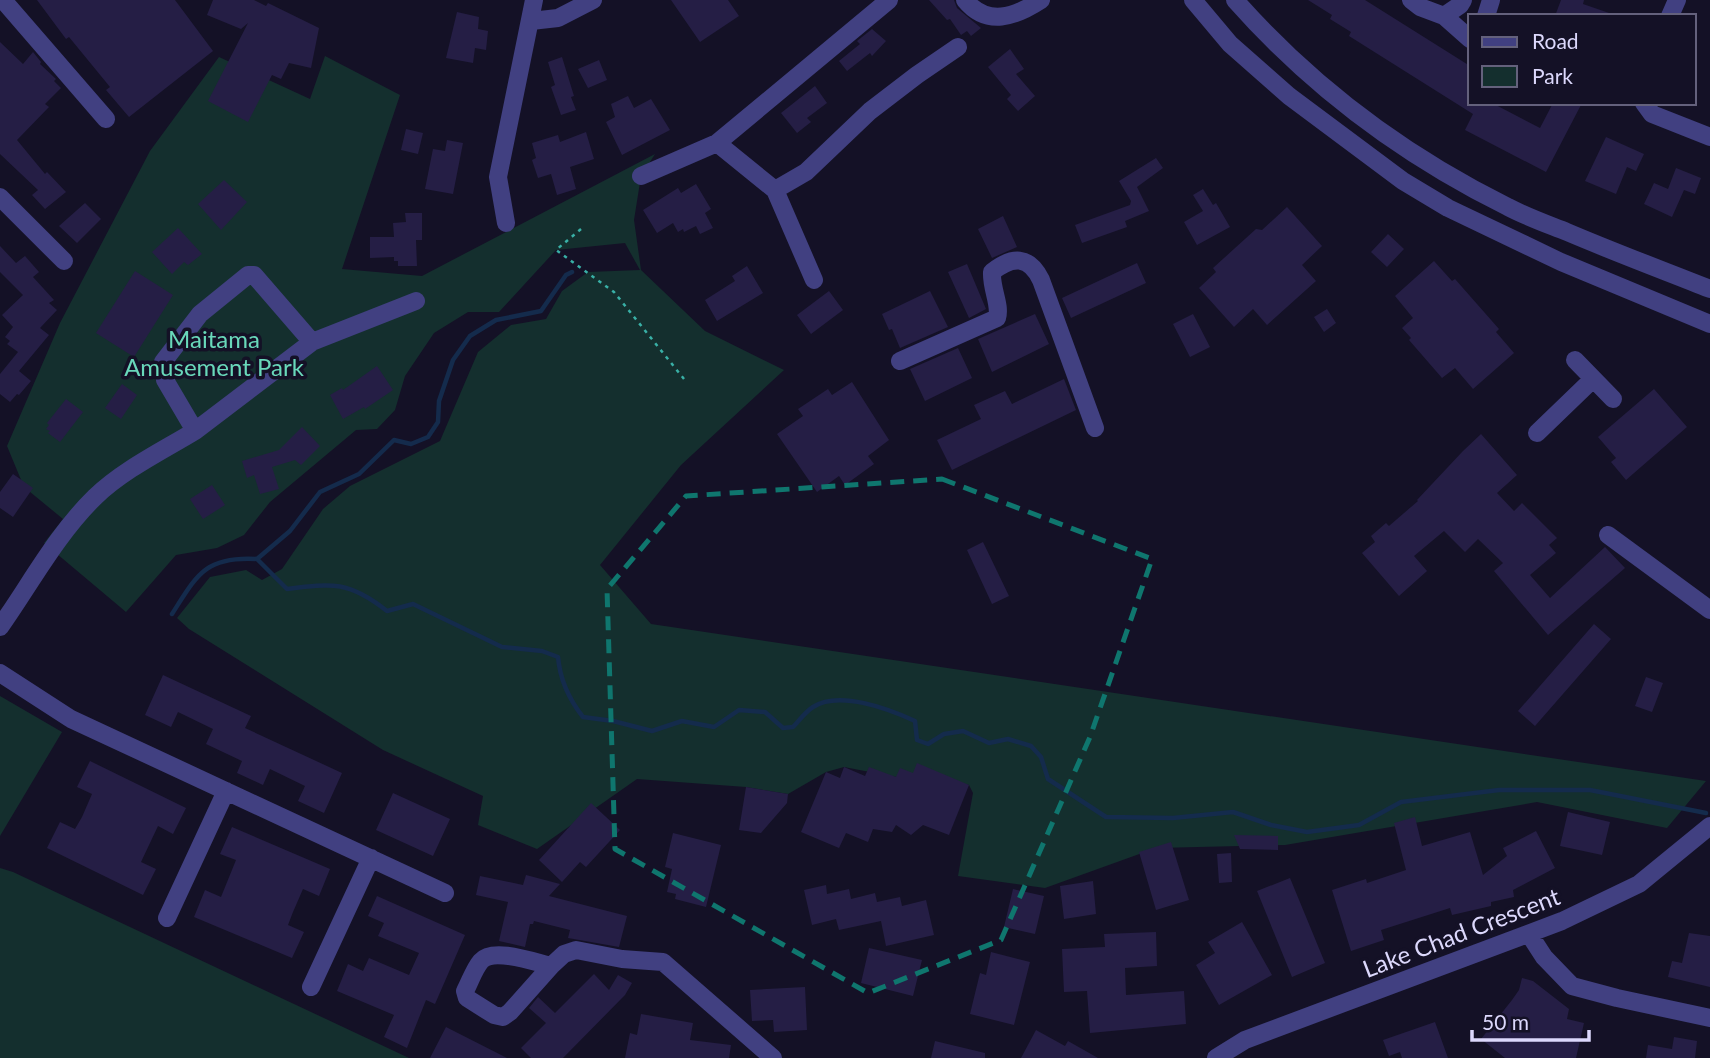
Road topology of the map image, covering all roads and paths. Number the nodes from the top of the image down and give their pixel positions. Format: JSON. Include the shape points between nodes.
{"nodes":[{"id":1,"x":3,"y":0,"type":"edge"},
{"id":2,"x":534,"y":0,"type":"edge"},
{"id":3,"x":593,"y":0,"type":"edge"},
{"id":4,"x":889,"y":0,"type":"edge"},
{"id":5,"x":965,"y":0,"type":"edge"},
{"id":6,"x":1041,"y":0,"type":"edge"},
{"id":7,"x":1193,"y":0,"type":"edge"},
{"id":8,"x":1235,"y":0,"type":"edge"},
{"id":9,"x":1411,"y":0,"type":"edge"},
{"id":10,"x":1463,"y":0,"type":"edge"},
{"id":11,"x":1444,"y":16,"type":"junction"},
{"id":12,"x":531,"y":21,"type":"junction"},
{"id":13,"x":1468,"y":37,"type":"edge"},
{"id":14,"x":958,"y":47,"type":"dead end"},
{"id":15,"x":1645,"y":105,"type":"edge"},
{"id":16,"x":106,"y":119,"type":"dead end"},
{"id":17,"x":1710,"y":138,"type":"edge"},
{"id":18,"x":717,"y":143,"type":"junction"},
{"id":19,"x":641,"y":176,"type":"dead end"},
{"id":20,"x":775,"y":190,"type":"junction"},
{"id":21,"x":0,"y":197,"type":"edge"},
{"id":22,"x":506,"y":223,"type":"dead end"},
{"id":23,"x":581,"y":229,"type":"dead end"},
{"id":24,"x":64,"y":261,"type":"dead end"},
{"id":25,"x":814,"y":279,"type":"dead end"},
{"id":26,"x":1710,"y":289,"type":"edge"},
{"id":27,"x":416,"y":301,"type":"dead end"},
{"id":28,"x":1710,"y":324,"type":"edge"},
{"id":29,"x":312,"y":342,"type":"junction"},
{"id":30,"x":1575,"y":360,"type":"dead end"},
{"id":31,"x":900,"y":361,"type":"dead end"},
{"id":32,"x":684,"y":379,"type":"dead end"},
{"id":33,"x":1593,"y":379,"type":"junction"},
{"id":34,"x":1613,"y":398,"type":"dead end"},
{"id":35,"x":1096,"y":428,"type":"dead end"},
{"id":36,"x":195,"y":431,"type":"junction"},
{"id":37,"x":1537,"y":433,"type":"dead end"},
{"id":38,"x":1608,"y":535,"type":"dead end"},
{"id":39,"x":1710,"y":610,"type":"edge"},
{"id":40,"x":0,"y":627,"type":"edge"},
{"id":41,"x":0,"y":673,"type":"edge"},
{"id":42,"x":226,"y":791,"type":"junction"},
{"id":43,"x":1710,"y":826,"type":"edge"},
{"id":44,"x":371,"y":858,"type":"junction"},
{"id":45,"x":445,"y":893,"type":"dead end"},
{"id":46,"x":167,"y":918,"type":"dead end"},
{"id":47,"x":1529,"y":934,"type":"junction"},
{"id":48,"x":551,"y":966,"type":"junction"},
{"id":49,"x":311,"y":987,"type":"dead end"},
{"id":50,"x":1710,"y":1018,"type":"edge"},
{"id":51,"x":773,"y":1058,"type":"edge"},
{"id":52,"x":1216,"y":1058,"type":"edge"}],
"edges":[{"from":1,"to":16,"type":"street"},
{"from":2,"to":12,"type":"street"},
{"from":3,"to":12,"type":"street","via":[[558,18]]},
{"from":4,"to":18,"type":"street"},
{"from":5,"to":6,"type":"street","via":[[973,11],[998,16],[1025,10]]},
{"from":7,"to":28,"type":"street","via":[[1230,44],[1289,96],[1403,181],[1561,262]]},
{"from":8,"to":26,"type":"street","via":[[1330,92],[1447,175],[1510,209]]},
{"from":9,"to":11,"type":"street"},
{"from":10,"to":11,"type":"street"},
{"from":11,"to":13,"type":"street"},
{"from":12,"to":22,"type":"street","via":[[498,177]]},
{"from":14,"to":20,"type":"street","via":[[870,111],[806,172]]},
{"from":15,"to":17,"type":"street","via":[[1652,114]]},
{"from":18,"to":19,"type":"street"},
{"from":18,"to":20,"type":"street"},
{"from":20,"to":25,"type":"street"},
{"from":21,"to":24,"type":"street"},
{"from":23,"to":32,"type":"path","via":[[556,250],[614,292]]},
{"from":27,"to":29,"type":"street"},
{"from":29,"to":36,"type":"street"},
{"from":29,"to":36,"type":"street","via":[[259,279],[248,275],[200,314],[163,362],[165,380]]},
{"from":30,"to":33,"type":"street"},
{"from":31,"to":35,"type":"street","via":[[997,318],[992,272],[1014,260],[1025,262],[1041,280]]},
{"from":33,"to":34,"type":"street"},
{"from":33,"to":37,"type":"street"},
{"from":36,"to":40,"type":"street","via":[[97,495],[68,527]]},
{"from":38,"to":39,"type":"street"},
{"from":41,"to":42,"type":"street","via":[[71,719]]},
{"from":42,"to":44,"type":"street"},
{"from":42,"to":46,"type":"street"},
{"from":43,"to":47,"type":"street","name":"Lake Chad Crescent","via":[[1639,884]]},
{"from":44,"to":45,"type":"street"},
{"from":44,"to":49,"type":"street"},
{"from":47,"to":50,"type":"street","via":[[1572,986]]},
{"from":47,"to":52,"type":"street","name":"Lake Chad Crescent","via":[[1245,1040]]},
{"from":48,"to":48,"type":"street","via":[[503,1017],[467,998],[465,991],[487,955]]},
{"from":48,"to":51,"type":"street","via":[[576,950],[663,962]]}]}
